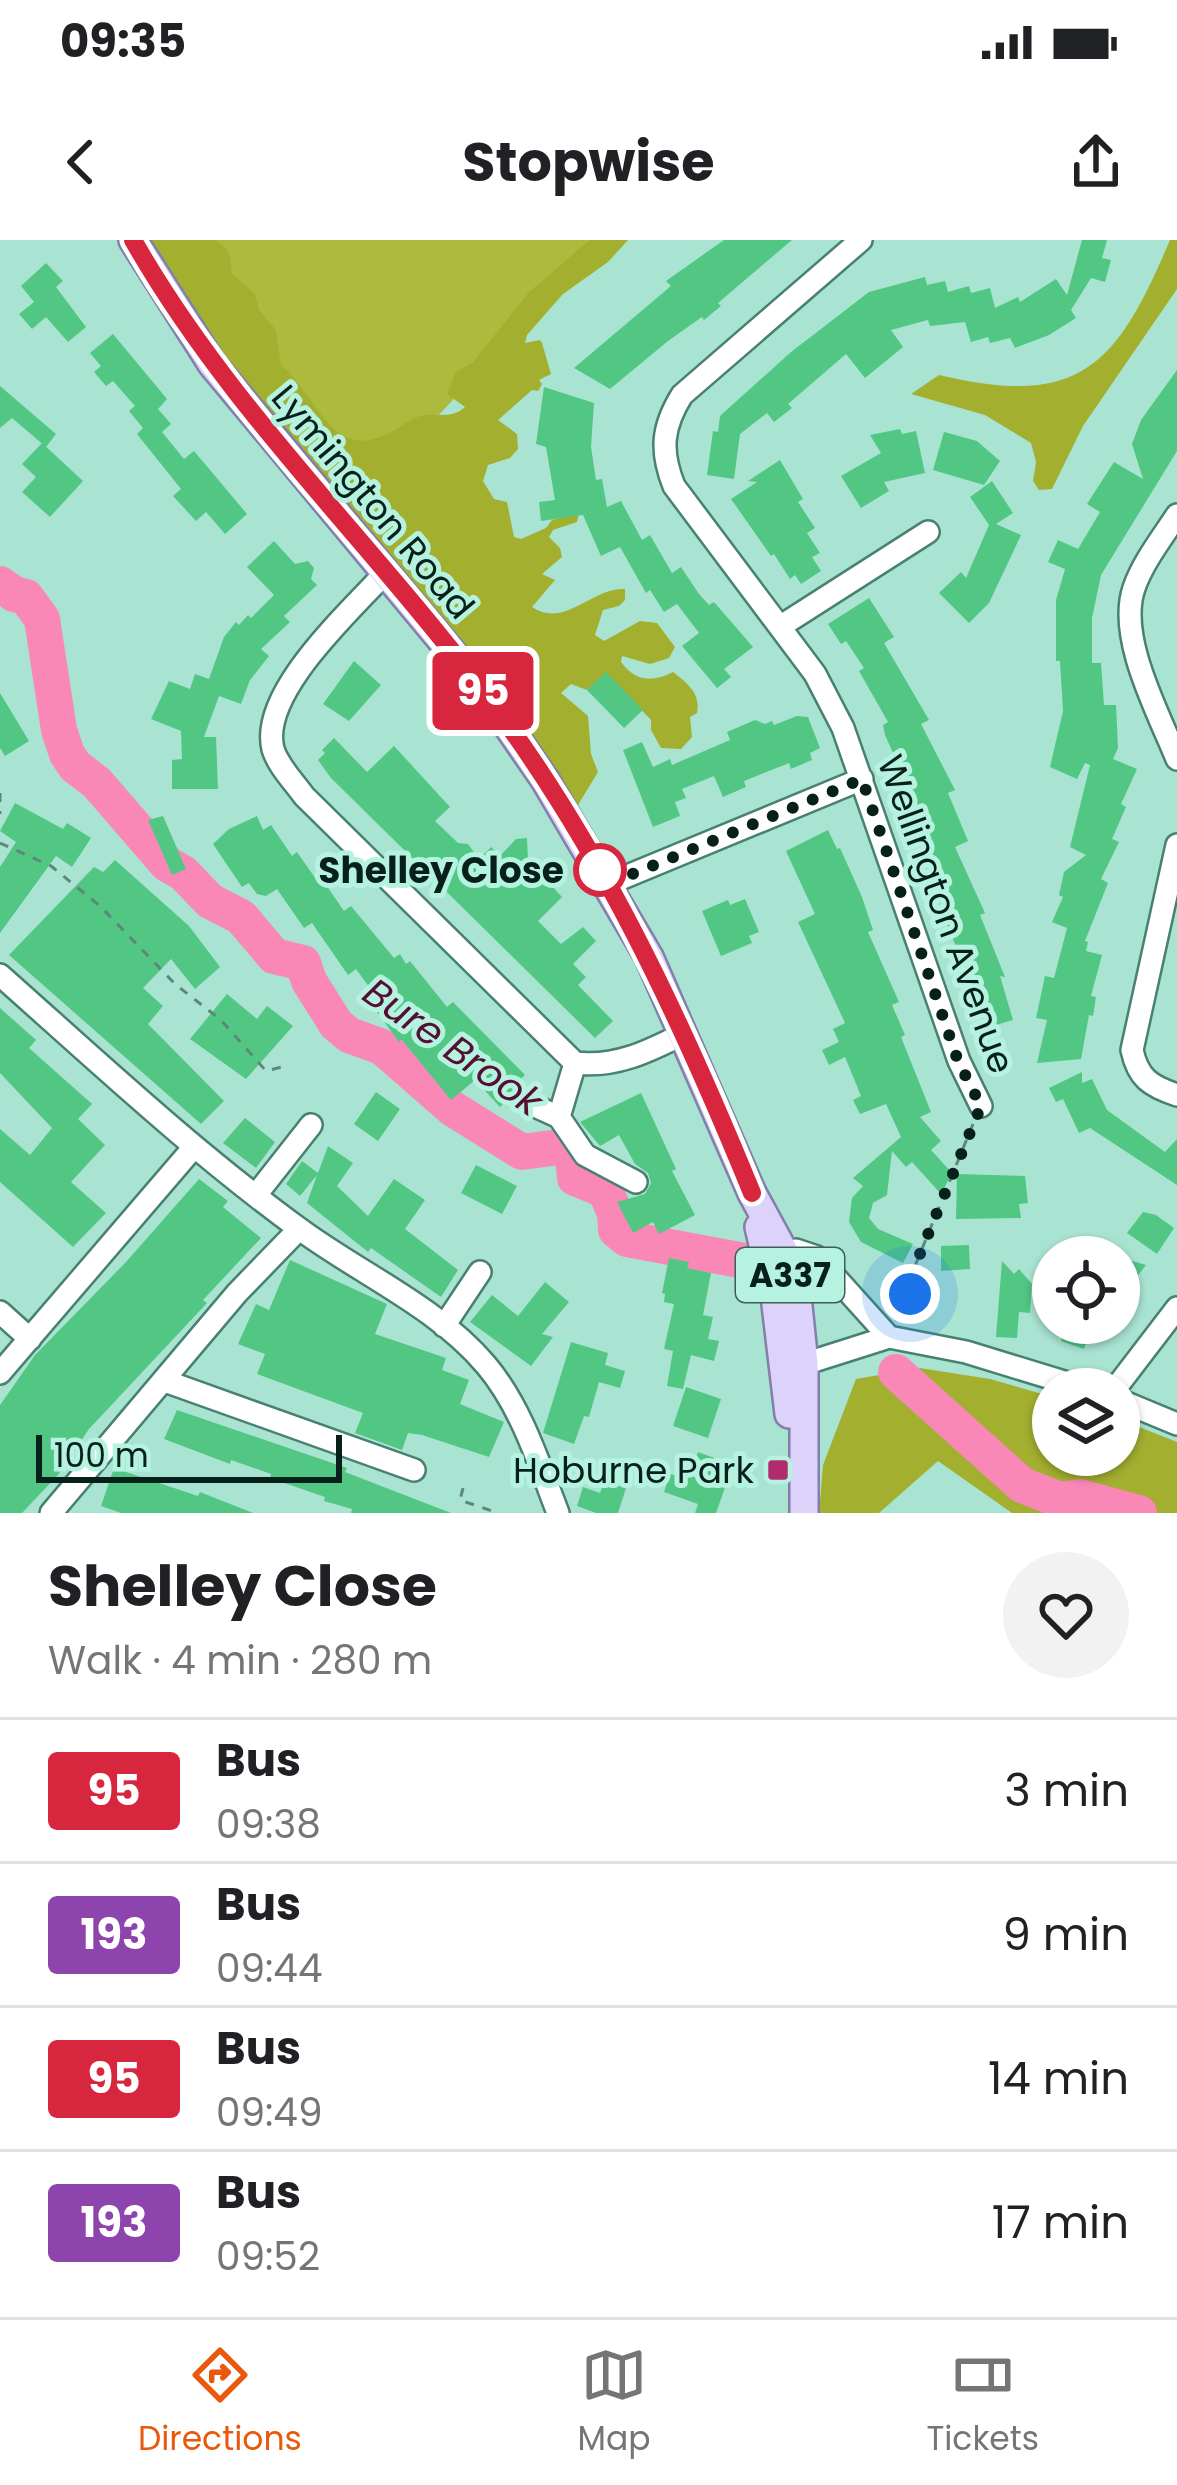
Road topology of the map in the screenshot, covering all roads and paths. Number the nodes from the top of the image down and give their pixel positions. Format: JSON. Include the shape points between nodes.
{"nodes":[{"id":1,"x":133,"y":240,"type":"edge"},
{"id":2,"x":861,"y":240,"type":"edge"},
{"id":3,"x":1177,"y":515,"type":"edge"},
{"id":4,"x":928,"y":532,"type":"dead end"},
{"id":5,"x":385,"y":574,"type":"junction"},
{"id":6,"x":781,"y":626,"type":"junction"},
{"id":7,"x":1172,"y":730,"type":"edge"},
{"id":8,"x":1177,"y":759,"type":"edge"},
{"id":9,"x":862,"y":779,"type":"junction"},
{"id":10,"x":0,"y":793,"type":"edge"},
{"id":11,"x":0,"y":814,"type":"edge"},
{"id":12,"x":0,"y":843,"type":"edge"},
{"id":13,"x":1177,"y":845,"type":"edge"},
{"id":14,"x":608,"y":884,"type":"junction"},
{"id":15,"x":0,"y":975,"type":"edge"},
{"id":16,"x":685,"y":1033,"type":"junction"},
{"id":17,"x":575,"y":1063,"type":"junction"},
{"id":18,"x":286,"y":1066,"type":"dead end"},
{"id":19,"x":1177,"y":1095,"type":"edge"},
{"id":20,"x":526,"y":1102,"type":"dead end"},
{"id":21,"x":981,"y":1106,"type":"joint"},
{"id":22,"x":559,"y":1117,"type":"junction"},
{"id":23,"x":311,"y":1125,"type":"dead end"},
{"id":24,"x":194,"y":1147,"type":"junction"},
{"id":25,"x":636,"y":1182,"type":"dead end"},
{"id":26,"x":256,"y":1195,"type":"junction"},
{"id":27,"x":298,"y":1229,"type":"junction"},
{"id":28,"x":775,"y":1254,"type":"junction"},
{"id":29,"x":480,"y":1272,"type":"dead end"},
{"id":30,"x":1177,"y":1308,"type":"edge"},
{"id":31,"x":0,"y":1312,"type":"edge"},
{"id":32,"x":444,"y":1326,"type":"junction"},
{"id":33,"x":897,"y":1330,"type":"junction"},
{"id":34,"x":30,"y":1339,"type":"junction"},
{"id":35,"x":794,"y":1362,"type":"junction"},
{"id":36,"x":1131,"y":1368,"type":"edge"},
{"id":37,"x":1032,"y":1372,"type":"edge"},
{"id":38,"x":0,"y":1373,"type":"edge"},
{"id":39,"x":165,"y":1381,"type":"junction"},
{"id":40,"x":1140,"y":1409,"type":"edge"},
{"id":41,"x":1177,"y":1424,"type":"edge"},
{"id":42,"x":414,"y":1470,"type":"dead end"},
{"id":43,"x":464,"y":1488,"type":"dead end"},
{"id":44,"x":54,"y":1512,"type":"edge"},
{"id":45,"x":498,"y":1513,"type":"edge"},
{"id":46,"x":558,"y":1513,"type":"edge"},
{"id":47,"x":804,"y":1513,"type":"edge"}],
"edges":[{"from":1,"to":5,"type":"main road","name":"Lymington Road","number":"A337","via":[[212,364]]},
{"from":2,"to":6,"type":"street","name":"Wellington Avenue","via":[[682,395],[663,438],[674,486]]},
{"from":3,"to":7,"type":"street","via":[[1129,604],[1131,638]]},
{"from":4,"to":6,"type":"street"},
{"from":5,"to":14,"type":"main road","name":"Lymington Road","number":"A337","via":[[483,690]]},
{"from":5,"to":17,"type":"street","via":[[286,688],[273,748],[304,796]]},
{"from":6,"to":9,"type":"street","name":"Wellington Avenue","via":[[815,674]]},
{"from":7,"to":8,"type":"street"},
{"from":9,"to":14,"type":"street"},
{"from":9,"to":21,"type":"street","name":"Wellington Avenue","via":[[958,1061]]},
{"from":10,"to":11,"type":"path"},
{"from":12,"to":18,"type":"path","via":[[51,866],[100,906],[266,1071]]},
{"from":13,"to":19,"type":"street","via":[[1132,1049],[1150,1086]]},
{"from":14,"to":16,"type":"main road","name":"Lymington Road","number":"A337"},
{"from":15,"to":24,"type":"street"},
{"from":16,"to":17,"type":"street","via":[[620,1062]]},
{"from":16,"to":28,"type":"main road","name":"Lymington Road","number":"A337"},
{"from":17,"to":22,"type":"street"},
{"from":20,"to":22,"type":"street"},
{"from":21,"to":33,"type":"path"},
{"from":22,"to":25,"type":"street","via":[[585,1155]]},
{"from":23,"to":26,"type":"street"},
{"from":24,"to":26,"type":"street"},
{"from":24,"to":34,"type":"street"},
{"from":26,"to":27,"type":"street"},
{"from":27,"to":32,"type":"street"},
{"from":27,"to":39,"type":"street"},
{"from":28,"to":33,"type":"street","via":[[817,1257]]},
{"from":28,"to":35,"type":"main road","number":"A337","via":[[798,1306]]},
{"from":29,"to":32,"type":"street"},
{"from":30,"to":36,"type":"street"},
{"from":31,"to":34,"type":"street"},
{"from":32,"to":46,"type":"street","via":[[487,1366],[515,1411]]},
{"from":33,"to":35,"type":"street"},
{"from":33,"to":37,"type":"street"},
{"from":34,"to":38,"type":"street"},
{"from":35,"to":47,"type":"main road","number":"A337"},
{"from":39,"to":42,"type":"street"},
{"from":39,"to":44,"type":"street"},
{"from":40,"to":41,"type":"street"},
{"from":43,"to":45,"type":"path","via":[[460,1500]]}]}
